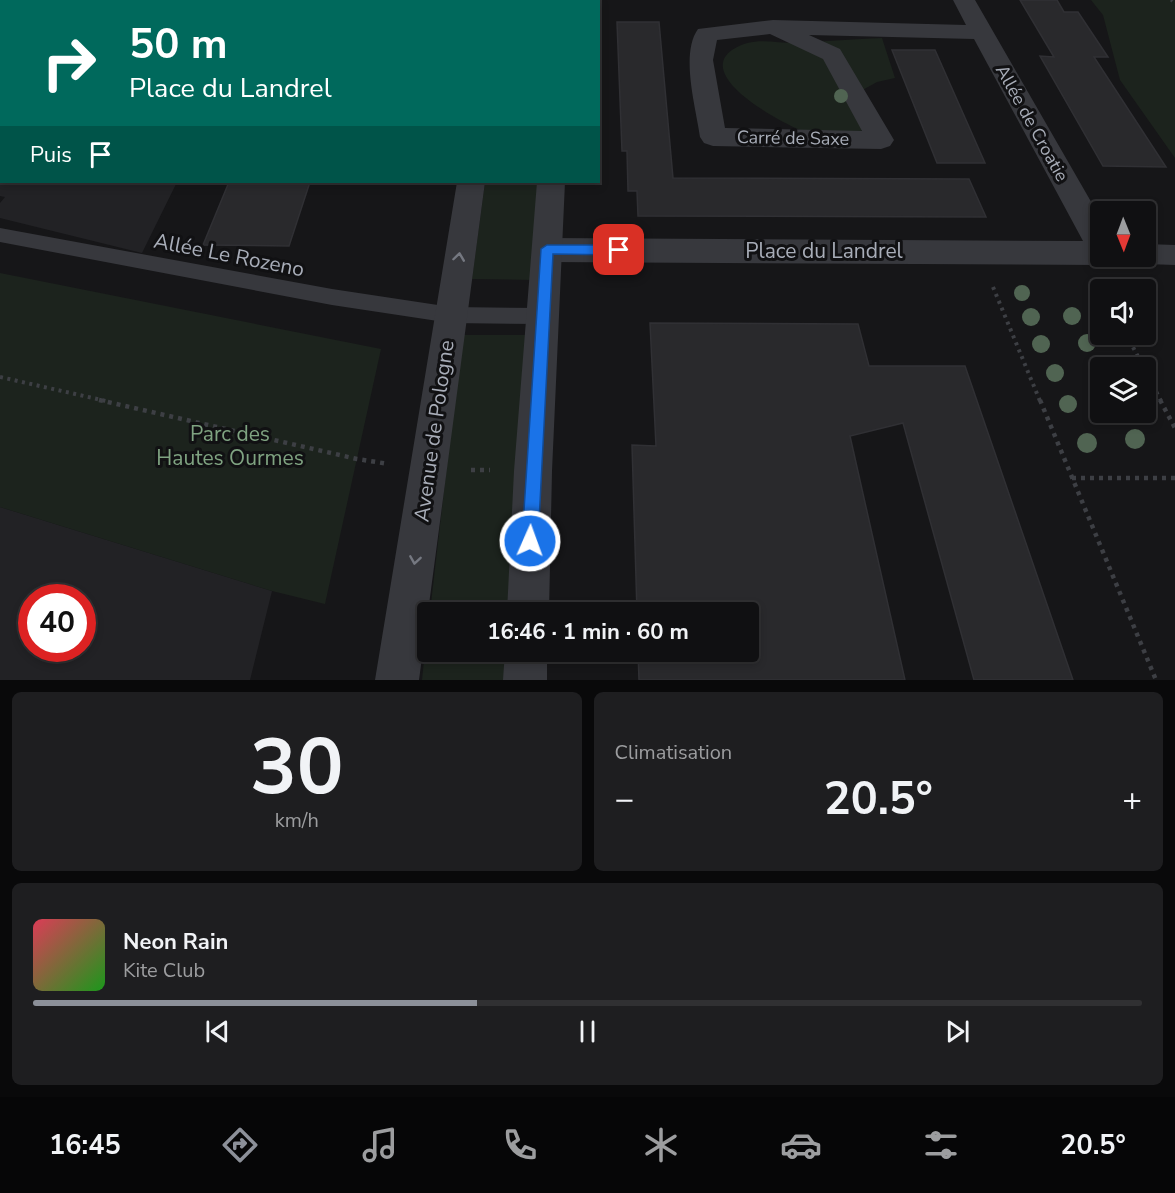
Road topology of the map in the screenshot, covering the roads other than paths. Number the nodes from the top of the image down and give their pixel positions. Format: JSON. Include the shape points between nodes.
{"nodes":[{"id":1,"x":964,"y":0,"type":"edge"},
{"id":2,"x":773,"y":27,"type":"junction"},
{"id":3,"x":981,"y":32,"type":"junction"},
{"id":4,"x":471,"y":183,"type":"edge"},
{"id":5,"x":551,"y":183,"type":"edge"},
{"id":6,"x":1090,"y":226,"type":"edge"},
{"id":7,"x":0,"y":235,"type":"edge"},
{"id":8,"x":547,"y":249,"type":"junction"},
{"id":9,"x":1090,"y":253,"type":"edge"},
{"id":10,"x":1156,"y":254,"type":"edge"},
{"id":11,"x":1175,"y":255,"type":"edge"},
{"id":12,"x":451,"y":315,"type":"junction"},
{"id":13,"x":543,"y":316,"type":"junction"},
{"id":14,"x":528,"y":602,"type":"edge"},
{"id":15,"x":526,"y":662,"type":"edge"},
{"id":16,"x":397,"y":680,"type":"edge"},
{"id":17,"x":525,"y":680,"type":"edge"}],
"edges":[{"from":1,"to":3,"type":"street","name":"Allée de Croatie"},
{"from":2,"to":2,"type":"street","name":"Carré de Saxe","via":[[706,34],[701,60],[713,137],[881,140],[832,54]]},
{"from":2,"to":3,"type":"street","name":"Carré de Saxe"},
{"from":3,"to":6,"type":"street","name":"Allée de Croatie"},
{"from":12,"to":4,"type":"street","name":"Avenue de Pologne","one_way":true},
{"from":5,"to":8,"type":"street"},
{"from":7,"to":12,"type":"lane","name":"Allée Le Rozeno","via":[[332,297]]},
{"from":8,"to":9,"type":"street","name":"Place du Landrel"},
{"from":8,"to":13,"type":"street"},
{"from":10,"to":11,"type":"street"},
{"from":12,"to":13,"type":"lane","name":"Allée Le Rozeno"},
{"from":12,"to":16,"type":"street","name":"Avenue de Pologne","one_way":true},
{"from":13,"to":14,"type":"street"},
{"from":15,"to":17,"type":"street"}]}
